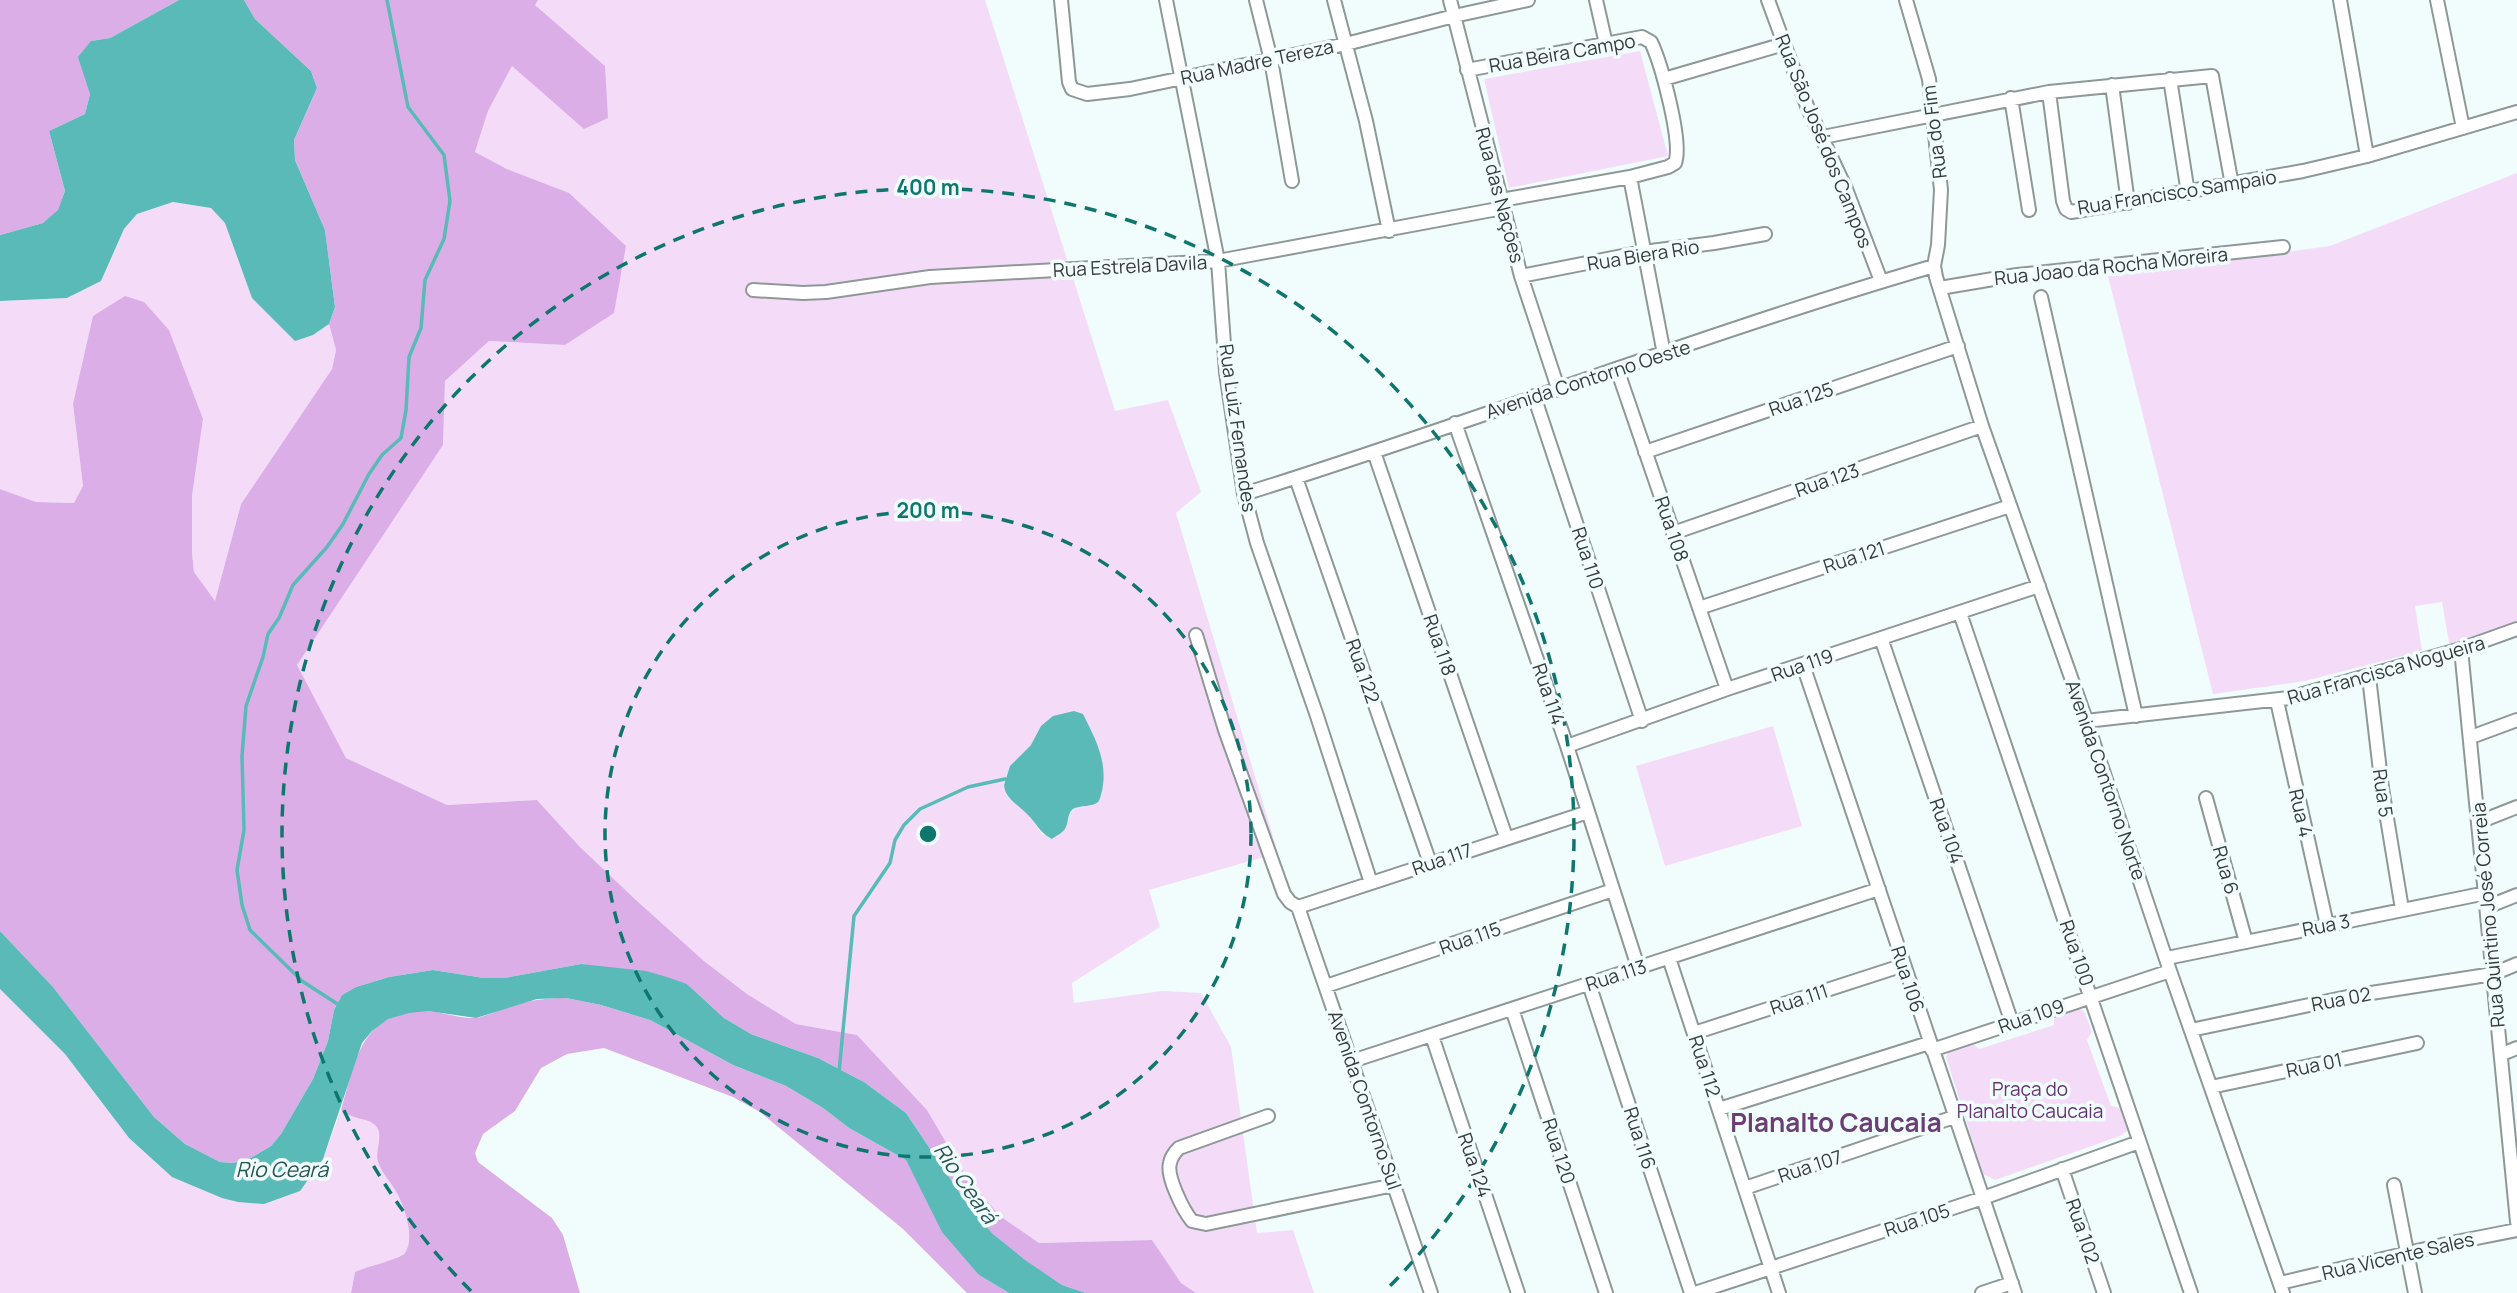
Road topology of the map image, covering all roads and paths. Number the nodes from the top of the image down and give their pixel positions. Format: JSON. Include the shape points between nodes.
{"nodes":[{"id":1,"x":1061,"y":0,"type":"edge"},
{"id":2,"x":1166,"y":0,"type":"edge"},
{"id":3,"x":1256,"y":0,"type":"edge"},
{"id":4,"x":1335,"y":0,"type":"edge"},
{"id":5,"x":1450,"y":0,"type":"edge"},
{"id":6,"x":1528,"y":0,"type":"edge"},
{"id":7,"x":1596,"y":0,"type":"edge"},
{"id":8,"x":1768,"y":0,"type":"edge"},
{"id":9,"x":1906,"y":0,"type":"edge"},
{"id":10,"x":2340,"y":0,"type":"edge"},
{"id":11,"x":2437,"y":0,"type":"edge"},
{"id":12,"x":1454,"y":16,"type":"junction"},
{"id":13,"x":1346,"y":44,"type":"junction"},
{"id":14,"x":1606,"y":44,"type":"junction"},
{"id":15,"x":1784,"y":44,"type":"junction"},
{"id":16,"x":1270,"y":60,"type":"junction"},
{"id":17,"x":1468,"y":70,"type":"junction"},
{"id":18,"x":1181,"y":78,"type":"junction"},
{"id":19,"x":1664,"y":79,"type":"junction"},
{"id":20,"x":2170,"y":79,"type":"junction"},
{"id":21,"x":2112,"y":85,"type":"junction"},
{"id":22,"x":2049,"y":92,"type":"junction"},
{"id":23,"x":2011,"y":98,"type":"junction"},
{"id":24,"x":2517,"y":112,"type":"edge"},
{"id":25,"x":1933,"y":115,"type":"junction"},
{"id":26,"x":2463,"y":128,"type":"junction"},
{"id":27,"x":1823,"y":137,"type":"junction"},
{"id":28,"x":2367,"y":156,"type":"junction"},
{"id":29,"x":1630,"y":177,"type":"junction"},
{"id":30,"x":1292,"y":181,"type":"dead end"},
{"id":31,"x":2232,"y":185,"type":"junction"},
{"id":32,"x":2188,"y":193,"type":"junction"},
{"id":33,"x":2128,"y":203,"type":"junction"},
{"id":34,"x":1502,"y":204,"type":"junction"},
{"id":35,"x":2028,"y":210,"type":"dead end"},
{"id":36,"x":1389,"y":231,"type":"junction"},
{"id":37,"x":1765,"y":234,"type":"dead end"},
{"id":38,"x":2283,"y":247,"type":"dead end"},
{"id":39,"x":1643,"y":252,"type":"junction"},
{"id":40,"x":1218,"y":261,"type":"junction"},
{"id":41,"x":1934,"y":266,"type":"junction"},
{"id":42,"x":1521,"y":276,"type":"junction"},
{"id":43,"x":1881,"y":281,"type":"junction"},
{"id":44,"x":1940,"y":288,"type":"junction"},
{"id":45,"x":753,"y":290,"type":"dead end"},
{"id":46,"x":2041,"y":297,"type":"dead end"},
{"id":47,"x":1958,"y":346,"type":"junction"},
{"id":48,"x":1664,"y":354,"type":"junction"},
{"id":49,"x":1616,"y":369,"type":"junction"},
{"id":50,"x":1558,"y":388,"type":"junction"},
{"id":51,"x":1534,"y":396,"type":"junction"},
{"id":52,"x":1455,"y":423,"type":"junction"},
{"id":53,"x":1982,"y":426,"type":"junction"},
{"id":54,"x":1374,"y":452,"type":"junction"},
{"id":55,"x":1645,"y":452,"type":"junction"},
{"id":56,"x":1296,"y":478,"type":"junction"},
{"id":57,"x":1244,"y":494,"type":"junction"},
{"id":58,"x":2010,"y":506,"type":"junction"},
{"id":59,"x":1673,"y":533,"type":"junction"},
{"id":60,"x":2039,"y":586,"type":"junction"},
{"id":61,"x":1699,"y":608,"type":"junction"},
{"id":62,"x":1960,"y":613,"type":"junction"},
{"id":63,"x":2517,"y":629,"type":"edge"},
{"id":64,"x":1196,"y":635,"type":"dead end"},
{"id":65,"x":1881,"y":639,"type":"junction"},
{"id":66,"x":2461,"y":649,"type":"junction"},
{"id":67,"x":1802,"y":665,"type":"junction"},
{"id":68,"x":2369,"y":677,"type":"junction"},
{"id":69,"x":1727,"y":689,"type":"junction"},
{"id":70,"x":2277,"y":701,"type":"junction"},
{"id":71,"x":2136,"y":716,"type":"junction"},
{"id":72,"x":1642,"y":720,"type":"junction"},
{"id":73,"x":2517,"y":720,"type":"edge"},
{"id":74,"x":2086,"y":721,"type":"junction"},
{"id":75,"x":2471,"y":737,"type":"junction"},
{"id":76,"x":1567,"y":746,"type":"junction"},
{"id":77,"x":2206,"y":798,"type":"dead end"},
{"id":78,"x":2517,"y":807,"type":"edge"},
{"id":79,"x":1587,"y":812,"type":"junction"},
{"id":80,"x":2479,"y":822,"type":"junction"},
{"id":81,"x":1506,"y":837,"type":"junction"},
{"id":82,"x":1430,"y":863,"type":"junction"},
{"id":83,"x":1371,"y":883,"type":"junction"},
{"id":84,"x":1879,"y":889,"type":"junction"},
{"id":85,"x":1613,"y":890,"type":"junction"},
{"id":86,"x":2517,"y":895,"type":"edge"},
{"id":87,"x":2486,"y":900,"type":"junction"},
{"id":88,"x":1298,"y":907,"type":"junction"},
{"id":89,"x":2402,"y":909,"type":"junction"},
{"id":90,"x":2327,"y":925,"type":"junction"},
{"id":91,"x":2246,"y":942,"type":"junction"},
{"id":92,"x":1669,"y":958,"type":"junction"},
{"id":93,"x":1904,"y":964,"type":"junction"},
{"id":94,"x":2517,"y":964,"type":"edge"},
{"id":95,"x":2168,"y":965,"type":"junction"},
{"id":96,"x":1638,"y":967,"type":"junction"},
{"id":97,"x":2493,"y":974,"type":"junction"},
{"id":98,"x":1589,"y":984,"type":"junction"},
{"id":99,"x":1326,"y":986,"type":"junction"},
{"id":100,"x":2091,"y":996,"type":"junction"},
{"id":101,"x":1512,"y":1009,"type":"junction"},
{"id":102,"x":2012,"y":1023,"type":"junction"},
{"id":103,"x":2191,"y":1030,"type":"junction"},
{"id":104,"x":1694,"y":1033,"type":"junction"},
{"id":105,"x":1432,"y":1036,"type":"junction"},
{"id":106,"x":2417,"y":1043,"type":"dead end"},
{"id":107,"x":1931,"y":1046,"type":"junction"},
{"id":108,"x":2517,"y":1048,"type":"edge"},
{"id":109,"x":2501,"y":1054,"type":"junction"},
{"id":110,"x":1352,"y":1061,"type":"junction"},
{"id":111,"x":2211,"y":1087,"type":"junction"},
{"id":112,"x":1719,"y":1110,"type":"junction"},
{"id":113,"x":1268,"y":1116,"type":"dead end"},
{"id":114,"x":1954,"y":1117,"type":"junction"},
{"id":115,"x":2138,"y":1142,"type":"junction"},
{"id":116,"x":2514,"y":1149,"type":"edge"},
{"id":117,"x":2062,"y":1169,"type":"junction"},
{"id":118,"x":1394,"y":1185,"type":"junction"},
{"id":119,"x":2394,"y":1185,"type":"dead end"},
{"id":120,"x":1745,"y":1188,"type":"junction"},
{"id":121,"x":1983,"y":1198,"type":"junction"},
{"id":122,"x":2517,"y":1222,"type":"edge"},
{"id":123,"x":2517,"y":1230,"type":"edge"},
{"id":124,"x":2408,"y":1254,"type":"junction"},
{"id":125,"x":1771,"y":1268,"type":"junction"},
{"id":126,"x":2013,"y":1288,"type":"edge"},
{"id":127,"x":2281,"y":1288,"type":"edge"},
{"id":128,"x":1431,"y":1293,"type":"edge"},
{"id":129,"x":1518,"y":1293,"type":"edge"},
{"id":130,"x":1606,"y":1293,"type":"edge"},
{"id":131,"x":1693,"y":1293,"type":"edge"},
{"id":132,"x":1779,"y":1293,"type":"edge"},
{"id":133,"x":1982,"y":1293,"type":"edge"},
{"id":134,"x":2104,"y":1293,"type":"edge"},
{"id":135,"x":2191,"y":1293,"type":"edge"},
{"id":136,"x":2415,"y":1293,"type":"edge"}],
"edges":[{"from":1,"to":18,"type":"street","name":"Rua Madre Tereza","via":[[1072,89],[1087,94]]},
{"from":2,"to":18,"type":"street","name":"Rua Luiz Fernandes"},
{"from":3,"to":16,"type":"street"},
{"from":4,"to":13,"type":"street"},
{"from":5,"to":12,"type":"street","name":"Rua das Nações"},
{"from":6,"to":12,"type":"street","name":"Rua Madre Tereza"},
{"from":7,"to":14,"type":"street"},
{"from":8,"to":15,"type":"street","name":"Rua São José dos Campos"},
{"from":9,"to":25,"type":"street","name":"Rua do Fim","via":[[1929,79]]},
{"from":10,"to":28,"type":"street"},
{"from":11,"to":26,"type":"street"},
{"from":12,"to":13,"type":"street","name":"Rua Madre Tereza"},
{"from":12,"to":17,"type":"street","name":"Rua das Nações"},
{"from":13,"to":16,"type":"street","name":"Rua Madre Tereza"},
{"from":13,"to":36,"type":"street"},
{"from":14,"to":17,"type":"street","name":"Rua Beira Campo"},
{"from":14,"to":19,"type":"street","name":"Rua Beira Campo","via":[[1647,39]]},
{"from":15,"to":19,"type":"street"},
{"from":15,"to":27,"type":"street","name":"Rua São José dos Campos"},
{"from":16,"to":18,"type":"street","name":"Rua Madre Tereza"},
{"from":16,"to":30,"type":"street"},
{"from":17,"to":34,"type":"street","name":"Rua das Nações"},
{"from":18,"to":40,"type":"street","name":"Rua Luiz Fernandes"},
{"from":19,"to":29,"type":"street","name":"Rua Estrela Davila","via":[[1678,147],[1675,163]]},
{"from":20,"to":21,"type":"street"},
{"from":20,"to":31,"type":"street","via":[[2211,76]]},
{"from":20,"to":32,"type":"street"},
{"from":21,"to":22,"type":"street"},
{"from":21,"to":33,"type":"street"},
{"from":22,"to":23,"type":"street"},
{"from":22,"to":33,"type":"street","name":"Rua Francisco Sampaio","via":[[2066,209]]},
{"from":23,"to":25,"type":"street"},
{"from":23,"to":35,"type":"street"},
{"from":24,"to":26,"type":"street","name":"Rua Francisco Sampaio"},
{"from":25,"to":27,"type":"street"},
{"from":25,"to":41,"type":"street","name":"Rua do Fim","via":[[1941,190]]},
{"from":26,"to":28,"type":"street","name":"Rua Francisco Sampaio"},
{"from":27,"to":43,"type":"street","name":"Rua São José dos Campos"},
{"from":28,"to":31,"type":"street","name":"Rua Francisco Sampaio"},
{"from":29,"to":34,"type":"street","name":"Rua Estrela Davila"},
{"from":29,"to":39,"type":"street"},
{"from":31,"to":32,"type":"street","name":"Rua Francisco Sampaio"},
{"from":32,"to":33,"type":"street","name":"Rua Francisco Sampaio"},
{"from":34,"to":36,"type":"street","name":"Rua Estrela Davila"},
{"from":34,"to":42,"type":"street","name":"Rua das Nações"},
{"from":36,"to":40,"type":"street","name":"Rua Estrela Davila"},
{"from":37,"to":39,"type":"street","name":"Rua Biera Rio"},
{"from":38,"to":44,"type":"street","name":"Rua Joao da Rocha Moreira","via":[[2017,275]]},
{"from":39,"to":42,"type":"street","name":"Rua Biera Rio"},
{"from":39,"to":48,"type":"street"},
{"from":40,"to":45,"type":"street","name":"Rua Estrela Davila","via":[[918,278],[826,292]]},
{"from":40,"to":57,"type":"street","name":"Rua Luiz Fernandes","via":[[1226,372]]},
{"from":41,"to":43,"type":"street","name":"Avenida Contorno Oeste"},
{"from":41,"to":44,"type":"street","name":"Avenida Contorno Norte"},
{"from":42,"to":50,"type":"street","name":"Rua das Nações"},
{"from":43,"to":48,"type":"street","name":"Avenida Contorno Oeste"},
{"from":44,"to":47,"type":"street","name":"Avenida Contorno Norte"},
{"from":46,"to":71,"type":"street"},
{"from":47,"to":53,"type":"street","name":"Avenida Contorno Norte"},
{"from":47,"to":55,"type":"street","name":"Rua 125"},
{"from":48,"to":49,"type":"street","name":"Avenida Contorno Oeste"},
{"from":49,"to":50,"type":"street","name":"Avenida Contorno Oeste"},
{"from":49,"to":55,"type":"street","name":"Rua 108"},
{"from":50,"to":51,"type":"street","name":"Avenida Contorno Oeste"},
{"from":51,"to":52,"type":"street","name":"Avenida Contorno Oeste"},
{"from":51,"to":72,"type":"street","name":"Rua 110"},
{"from":52,"to":54,"type":"street","name":"Avenida Contorno Oeste"},
{"from":52,"to":76,"type":"street","name":"Rua 114"},
{"from":53,"to":58,"type":"street","name":"Avenida Contorno Norte"},
{"from":53,"to":59,"type":"street","name":"Rua 123"},
{"from":54,"to":56,"type":"street","name":"Avenida Contorno Oeste"},
{"from":54,"to":81,"type":"street","name":"Rua 118"},
{"from":55,"to":59,"type":"street","name":"Rua 108"},
{"from":56,"to":57,"type":"street","name":"Avenida Contorno Oeste"},
{"from":56,"to":82,"type":"street","name":"Rua 122"},
{"from":57,"to":83,"type":"street","name":"Rua Luiz Fernandes"},
{"from":58,"to":60,"type":"street","name":"Avenida Contorno Norte"},
{"from":58,"to":61,"type":"street","name":"Rua 121"},
{"from":59,"to":61,"type":"street","name":"Rua 108"},
{"from":60,"to":62,"type":"street","name":"Rua 119"},
{"from":60,"to":74,"type":"street","name":"Avenida Contorno Norte"},
{"from":61,"to":69,"type":"street","name":"Rua 108"},
{"from":62,"to":65,"type":"street","name":"Rua 119"},
{"from":62,"to":100,"type":"street","name":"Rua 100"},
{"from":63,"to":66,"type":"street","name":"Rua Francisca Nogueira"},
{"from":64,"to":88,"type":"street","name":"Avenida Contorno Sul","via":[[1284,894]]},
{"from":65,"to":67,"type":"street","name":"Rua 119"},
{"from":65,"to":102,"type":"street","name":"Rua 104"},
{"from":66,"to":68,"type":"street","name":"Rua Francisca Nogueira"},
{"from":66,"to":75,"type":"street","name":"Rua Quintino José Correia"},
{"from":67,"to":69,"type":"street","name":"Rua 119"},
{"from":67,"to":84,"type":"street","name":"Rua 106"},
{"from":68,"to":70,"type":"street","name":"Rua Francisca Nogueira"},
{"from":68,"to":89,"type":"street","name":"Rua 5"},
{"from":69,"to":72,"type":"street","name":"Rua 119"},
{"from":70,"to":71,"type":"street","name":"Rua Francisca Nogueira"},
{"from":70,"to":90,"type":"street","name":"Rua 4"},
{"from":71,"to":74,"type":"street","name":"Rua Francisca Nogueira"},
{"from":72,"to":76,"type":"street","name":"Rua 119"},
{"from":73,"to":75,"type":"street"},
{"from":74,"to":95,"type":"street","name":"Avenida Contorno Norte"},
{"from":75,"to":80,"type":"street","name":"Rua Quintino José Correia"},
{"from":76,"to":79,"type":"street","name":"Rua 114"},
{"from":77,"to":91,"type":"street","name":"Rua 6"},
{"from":78,"to":80,"type":"street"},
{"from":79,"to":81,"type":"street","name":"Rua 117"},
{"from":79,"to":85,"type":"street","name":"Rua 114"},
{"from":80,"to":87,"type":"street","name":"Rua Quintino José Correia"},
{"from":81,"to":82,"type":"street","name":"Rua 117"},
{"from":82,"to":83,"type":"street","name":"Rua 117"},
{"from":83,"to":88,"type":"street","name":"Rua 117"},
{"from":84,"to":92,"type":"street","name":"Rua 113"},
{"from":84,"to":93,"type":"street","name":"Rua 106"},
{"from":85,"to":96,"type":"street","name":"Rua 114"},
{"from":85,"to":99,"type":"street","name":"Rua 115"},
{"from":86,"to":87,"type":"street","name":"Rua 3"},
{"from":87,"to":89,"type":"street","name":"Rua 3"},
{"from":87,"to":97,"type":"street","name":"Rua Quintino José Correia"},
{"from":88,"to":99,"type":"street","name":"Avenida Contorno Sul"},
{"from":89,"to":90,"type":"street","name":"Rua 3"},
{"from":90,"to":91,"type":"street","name":"Rua 3"},
{"from":91,"to":95,"type":"street","name":"Rua 3"},
{"from":92,"to":96,"type":"street","name":"Rua 113"},
{"from":92,"to":104,"type":"street","name":"Rua 112"},
{"from":93,"to":104,"type":"street","name":"Rua 111"},
{"from":93,"to":107,"type":"street","name":"Rua 106"},
{"from":94,"to":97,"type":"street","name":"Rua 02"},
{"from":95,"to":100,"type":"street","name":"Rua 109"},
{"from":95,"to":103,"type":"street","name":"Avenida Contorno Norte"},
{"from":96,"to":98,"type":"street","name":"Rua 113"},
{"from":97,"to":103,"type":"street","name":"Rua 02","via":[[2352,996]]},
{"from":97,"to":109,"type":"street","name":"Rua Quintino José Correia"},
{"from":98,"to":101,"type":"street","name":"Rua 113"},
{"from":98,"to":131,"type":"street","name":"Rua 116"},
{"from":99,"to":110,"type":"street","name":"Avenida Contorno Sul"},
{"from":100,"to":102,"type":"street","name":"Rua 109"},
{"from":100,"to":115,"type":"street","name":"Rua 100"},
{"from":101,"to":105,"type":"street","name":"Rua 113"},
{"from":101,"to":130,"type":"street","name":"Rua 120"},
{"from":102,"to":107,"type":"street","name":"Rua 109"},
{"from":103,"to":111,"type":"street","name":"Avenida Contorno Norte"},
{"from":104,"to":112,"type":"street","name":"Rua 112"},
{"from":105,"to":110,"type":"street","name":"Rua 113"},
{"from":105,"to":129,"type":"street","name":"Rua 124"},
{"from":106,"to":111,"type":"street","name":"Rua 01"},
{"from":107,"to":112,"type":"street","name":"Rua 109"},
{"from":107,"to":114,"type":"street","name":"Rua 106"},
{"from":108,"to":109,"type":"street"},
{"from":109,"to":116,"type":"street","name":"Rua Quintino José Correia"},
{"from":110,"to":118,"type":"street","name":"Avenida Contorno Sul"},
{"from":111,"to":127,"type":"street","name":"Avenida Contorno Norte"},
{"from":112,"to":120,"type":"street","name":"Rua 112"},
{"from":113,"to":118,"type":"street","via":[[1179,1148],[1174,1154],[1170,1173],[1192,1221],[1206,1224]]},
{"from":114,"to":120,"type":"street","name":"Rua 107"},
{"from":114,"to":121,"type":"street","name":"Rua 106"},
{"from":115,"to":117,"type":"street","name":"Rua 105"},
{"from":115,"to":135,"type":"street","name":"Rua 100"},
{"from":116,"to":122,"type":"street","name":"Rua Quintino José Correia"},
{"from":117,"to":121,"type":"street","name":"Rua 105"},
{"from":117,"to":134,"type":"street","name":"Rua 102"},
{"from":118,"to":128,"type":"street","name":"Avenida Contorno Sul"},
{"from":119,"to":124,"type":"street"},
{"from":120,"to":125,"type":"street","name":"Rua 112"},
{"from":121,"to":125,"type":"street","name":"Rua 105"},
{"from":121,"to":126,"type":"street","name":"Rua 106"},
{"from":123,"to":124,"type":"street","name":"Rua Vicente Sales"},
{"from":124,"to":127,"type":"street","name":"Rua Vicente Sales"},
{"from":124,"to":136,"type":"street"},
{"from":125,"to":131,"type":"street","name":"Rua 105"},
{"from":125,"to":132,"type":"street","name":"Rua 112"},
{"from":126,"to":133,"type":"street"}]}
